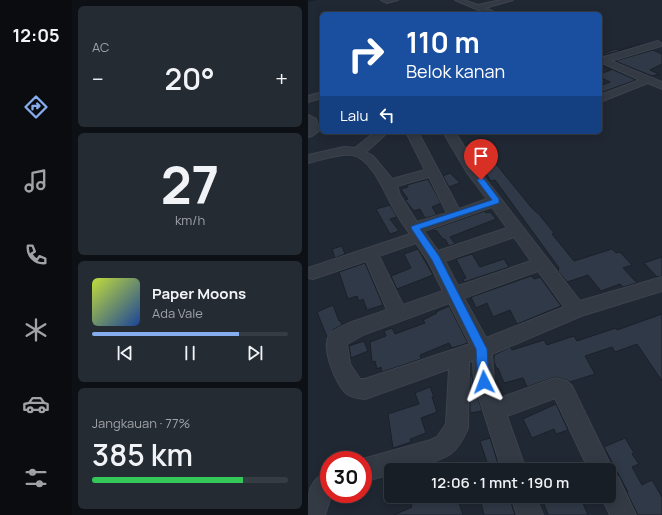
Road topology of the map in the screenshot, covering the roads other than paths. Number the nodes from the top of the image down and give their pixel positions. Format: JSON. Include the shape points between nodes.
{"nodes":[{"id":1,"x":384,"y":0,"type":"edge"},
{"id":2,"x":395,"y":0,"type":"edge"},
{"id":3,"x":458,"y":0,"type":"edge"},
{"id":4,"x":510,"y":0,"type":"edge"},
{"id":5,"x":478,"y":8,"type":"junction"},
{"id":6,"x":489,"y":12,"type":"edge"},
{"id":7,"x":658,"y":44,"type":"dead end"},
{"id":8,"x":602,"y":59,"type":"edge"},
{"id":9,"x":648,"y":80,"type":"junction"},
{"id":10,"x":662,"y":86,"type":"edge"},
{"id":11,"x":320,"y":96,"type":"edge"},
{"id":12,"x":602,"y":98,"type":"edge"},
{"id":13,"x":308,"y":99,"type":"edge"},
{"id":14,"x":308,"y":118,"type":"edge"},
{"id":15,"x":308,"y":134,"type":"edge"},
{"id":16,"x":380,"y":134,"type":"edge"},
{"id":17,"x":413,"y":134,"type":"edge"},
{"id":18,"x":450,"y":134,"type":"edge"},
{"id":19,"x":358,"y":152,"type":"junction"},
{"id":20,"x":308,"y":159,"type":"edge"},
{"id":21,"x":432,"y":172,"type":"junction"},
{"id":22,"x":389,"y":184,"type":"junction"},
{"id":23,"x":496,"y":201,"type":"junction"},
{"id":24,"x":455,"y":215,"type":"junction"},
{"id":25,"x":518,"y":230,"type":"junction"},
{"id":26,"x":418,"y":232,"type":"junction"},
{"id":27,"x":370,"y":253,"type":"junction"},
{"id":28,"x":435,"y":258,"type":"junction"},
{"id":29,"x":542,"y":263,"type":"junction"},
{"id":30,"x":313,"y":273,"type":"dead end"},
{"id":31,"x":662,"y":284,"type":"edge"},
{"id":32,"x":454,"y":294,"type":"junction"},
{"id":33,"x":576,"y":310,"type":"junction"},
{"id":34,"x":398,"y":314,"type":"junction"},
{"id":35,"x":482,"y":349,"type":"junction"},
{"id":36,"x":459,"y":356,"type":"junction"},
{"id":37,"x":493,"y":410,"type":"junction"},
{"id":38,"x":512,"y":463,"type":"edge"},
{"id":39,"x":599,"y":463,"type":"edge"},
{"id":40,"x":372,"y":467,"type":"edge"},
{"id":41,"x":320,"y":492,"type":"edge"},
{"id":42,"x":616,"y":500,"type":"edge"},
{"id":43,"x":526,"y":503,"type":"edge"},
{"id":44,"x":312,"y":515,"type":"edge"},
{"id":45,"x":530,"y":515,"type":"edge"},
{"id":46,"x":623,"y":515,"type":"edge"}],
"edges":[{"from":1,"to":2,"type":"street"},
{"from":3,"to":5,"type":"street"},
{"from":4,"to":5,"type":"street"},
{"from":5,"to":6,"type":"street"},
{"from":7,"to":8,"type":"street"},
{"from":8,"to":9,"type":"street"},
{"from":9,"to":10,"type":"street"},
{"from":9,"to":12,"type":"street"},
{"from":11,"to":13,"type":"street"},
{"from":14,"to":15,"type":"street","via":[[312,121],[314,130]]},
{"from":16,"to":19,"type":"street"},
{"from":17,"to":21,"type":"street"},
{"from":18,"to":23,"type":"street","via":[[475,174]]},
{"from":19,"to":20,"type":"street","via":[[344,151]]},
{"from":19,"to":22,"type":"street","via":[[369,159]]},
{"from":21,"to":22,"type":"street"},
{"from":21,"to":24,"type":"street"},
{"from":22,"to":26,"type":"street","via":[[404,214]]},
{"from":23,"to":24,"type":"street"},
{"from":23,"to":25,"type":"street"},
{"from":24,"to":26,"type":"street"},
{"from":25,"to":28,"type":"street"},
{"from":25,"to":29,"type":"street"},
{"from":26,"to":27,"type":"street"},
{"from":26,"to":28,"type":"street"},
{"from":27,"to":30,"type":"street"},
{"from":27,"to":34,"type":"street"},
{"from":28,"to":32,"type":"street"},
{"from":29,"to":32,"type":"street"},
{"from":29,"to":33,"type":"street"},
{"from":31,"to":33,"type":"street"},
{"from":32,"to":34,"type":"street"},
{"from":32,"to":35,"type":"street"},
{"from":33,"to":35,"type":"street"},
{"from":34,"to":36,"type":"street","via":[[358,328],[337,340],[342,372],[355,388],[365,389]]},
{"from":35,"to":36,"type":"street"},
{"from":35,"to":37,"type":"street","via":[[484,382]]},
{"from":36,"to":40,"type":"street","via":[[457,428],[453,436],[434,451]]},
{"from":37,"to":38,"type":"street"},
{"from":37,"to":39,"type":"street","via":[[560,388],[565,393]]},
{"from":41,"to":44,"type":"street"},
{"from":42,"to":46,"type":"street"},
{"from":43,"to":45,"type":"street"}]}
